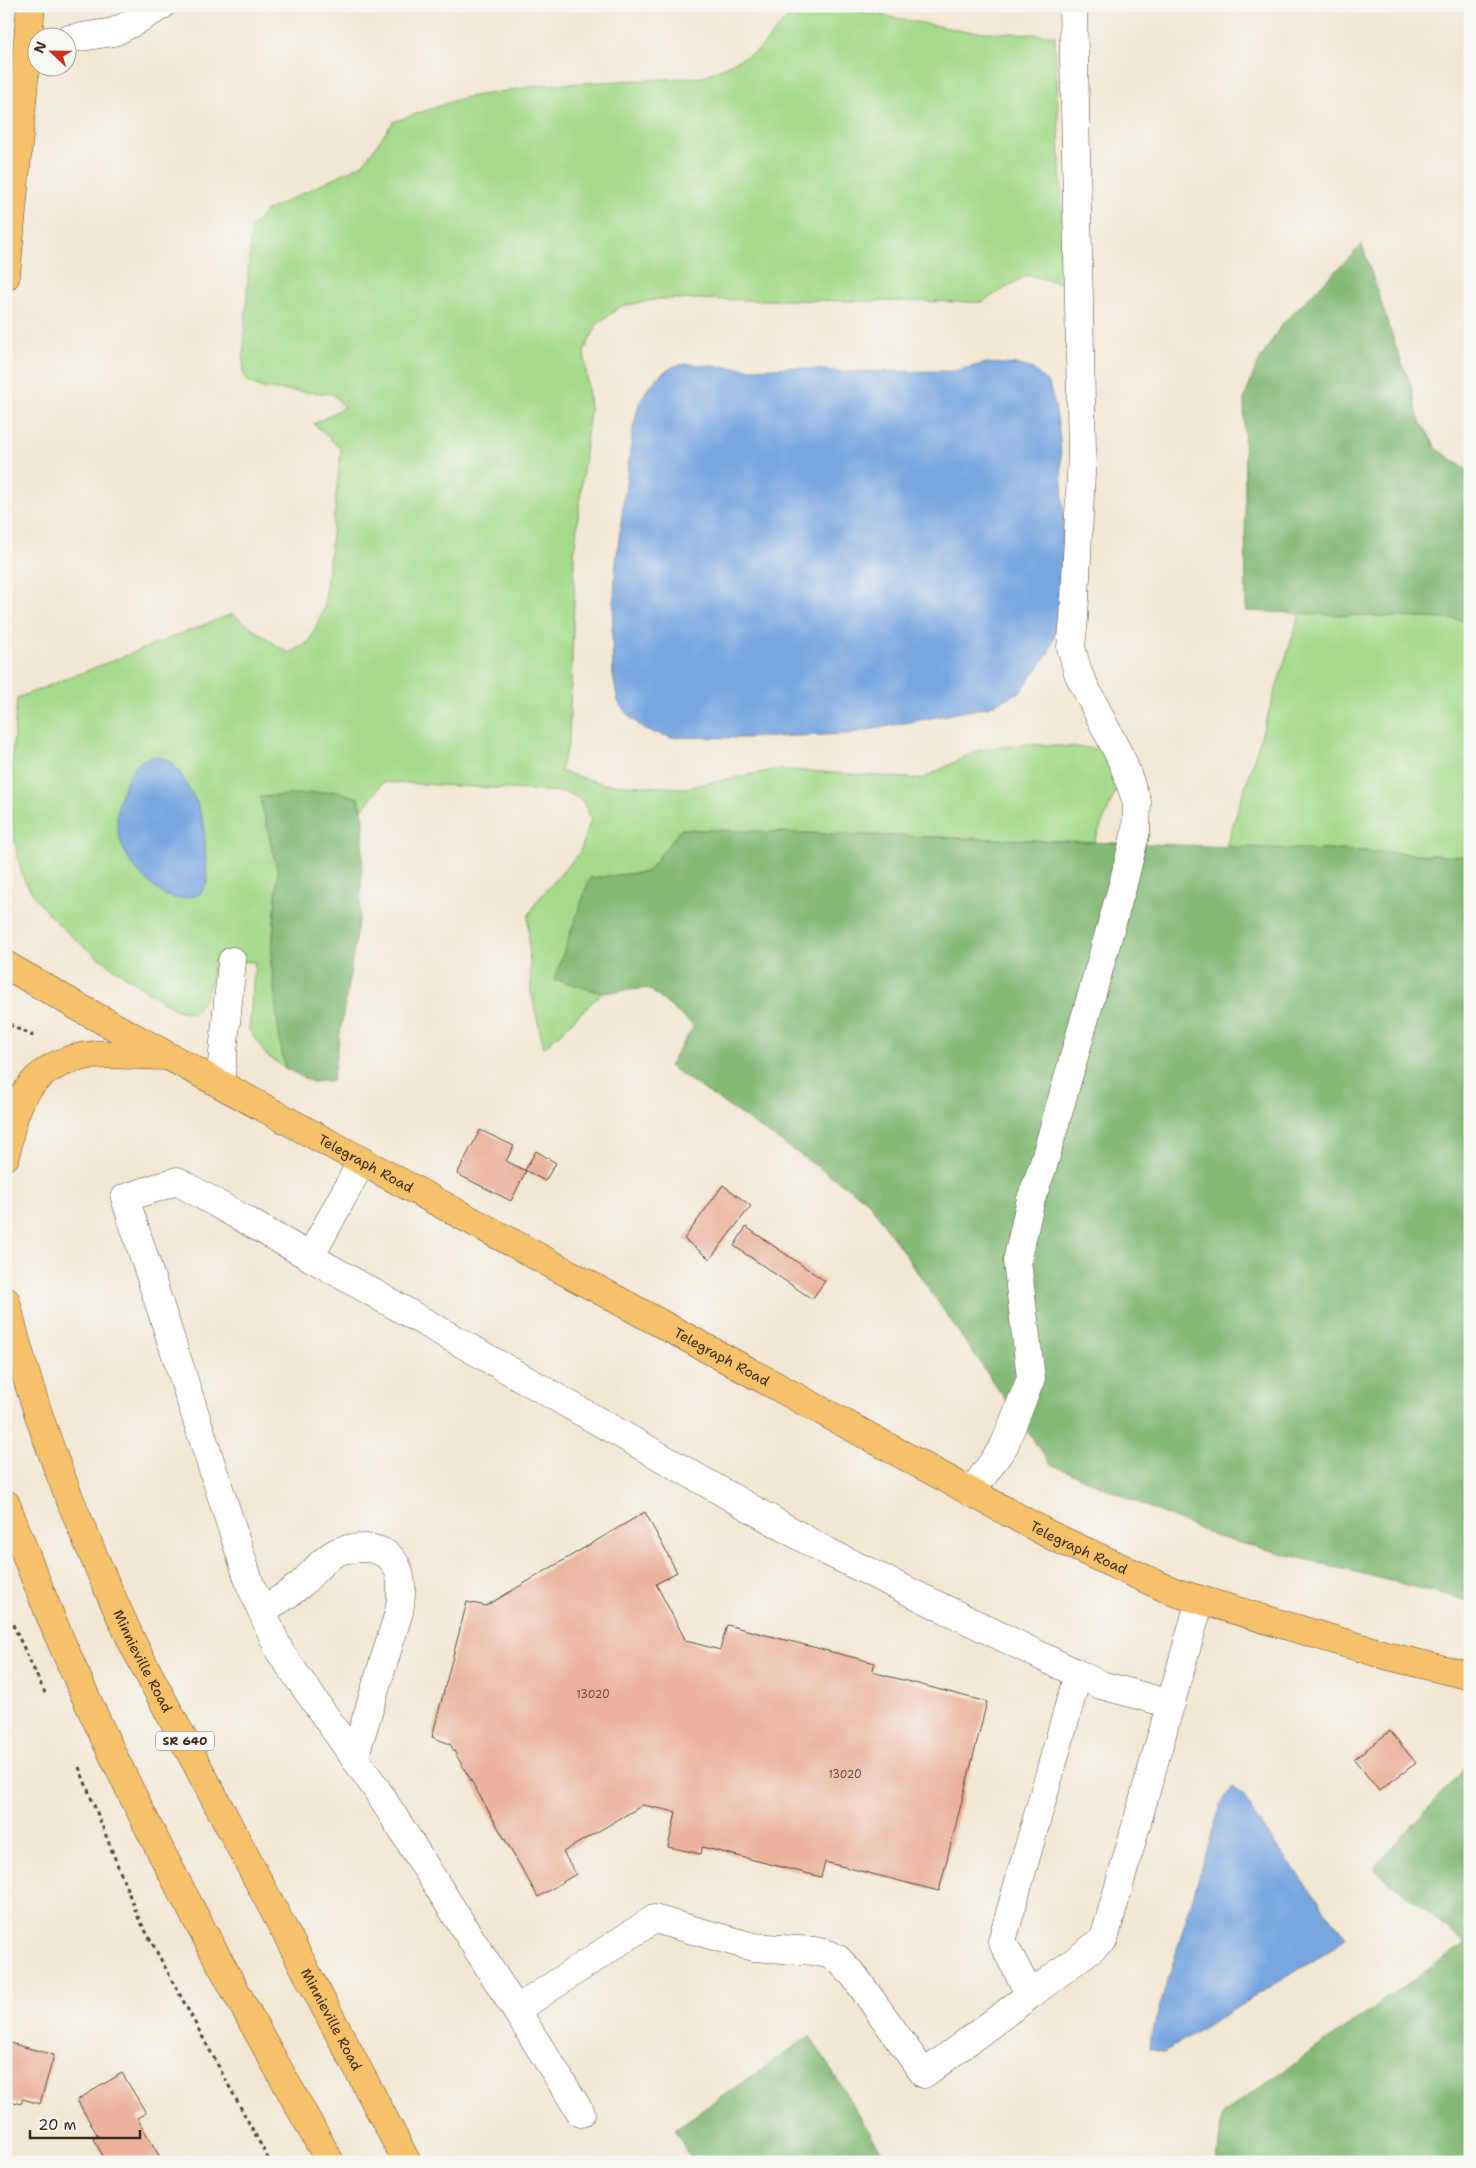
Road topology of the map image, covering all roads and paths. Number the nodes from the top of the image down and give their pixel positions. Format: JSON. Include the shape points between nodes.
{"nodes":[{"id":1,"x":31,"y":6,"type":"edge"},
{"id":2,"x":161,"y":6,"type":"edge"},
{"id":3,"x":1074,"y":6,"type":"edge"},
{"id":4,"x":32,"y":28,"type":"edge"},
{"id":5,"x":78,"y":37,"type":"edge"},
{"id":6,"x":28,"y":78,"type":"edge"},
{"id":7,"x":6,"y":276,"type":"edge"},
{"id":8,"x":232,"y":960,"type":"dead end"},
{"id":9,"x":6,"y":964,"type":"edge"},
{"id":10,"x":8,"y":1016,"type":"dead end"},
{"id":11,"x":28,"y":1050,"type":"dead end"},
{"id":12,"x":169,"y":1056,"type":"junction"},
{"id":13,"x":220,"y":1084,"type":"junction"},
{"id":14,"x":6,"y":1156,"type":"edge"},
{"id":15,"x":362,"y":1161,"type":"junction"},
{"id":16,"x":310,"y":1257,"type":"junction"},
{"id":17,"x":6,"y":1302,"type":"edge"},
{"id":18,"x":971,"y":1492,"type":"junction"},
{"id":19,"x":6,"y":1504,"type":"edge"},
{"id":20,"x":1200,"y":1600,"type":"junction"},
{"id":21,"x":6,"y":1610,"type":"edge"},
{"id":22,"x":261,"y":1610,"type":"junction"},
{"id":23,"x":1078,"y":1674,"type":"junction"},
{"id":24,"x":1470,"y":1676,"type":"edge"},
{"id":25,"x":47,"y":1697,"type":"dead end"},
{"id":26,"x":1171,"y":1704,"type":"junction"},
{"id":27,"x":354,"y":1758,"type":"junction"},
{"id":28,"x":79,"y":1765,"type":"dead end"},
{"id":29,"x":1030,"y":1995,"type":"junction"},
{"id":30,"x":516,"y":2010,"type":"junction"},
{"id":31,"x":580,"y":2113,"type":"dead end"},
{"id":32,"x":270,"y":2162,"type":"edge"},
{"id":33,"x":330,"y":2162,"type":"edge"},
{"id":34,"x":407,"y":2162,"type":"edge"}],
"edges":[{"from":1,"to":4,"type":"main road"},
{"from":2,"to":5,"type":"lane","via":[[114,32]]},
{"from":3,"to":18,"type":"lane","via":[[1082,452],[1071,647],[1078,673],[1123,763],[1137,802],[1136,831],[1031,1199],[1017,1261],[1031,1378],[1004,1446]]},
{"from":6,"to":7,"type":"main road"},
{"from":8,"to":13,"type":"lane"},
{"from":9,"to":12,"type":"main road","name":"Telegraph Road"},
{"from":10,"to":11,"type":"path","via":[[12,1027],[32,1034]]},
{"from":12,"to":13,"type":"main road","name":"Telegraph Road"},
{"from":12,"to":14,"type":"main road","via":[[85,1056],[45,1072],[30,1086],[13,1117]]},
{"from":13,"to":15,"type":"main road","name":"Telegraph Road"},
{"from":15,"to":16,"type":"lane"},
{"from":15,"to":18,"type":"main road","name":"Telegraph Road"},
{"from":16,"to":22,"type":"lane","via":[[177,1181],[125,1198]]},
{"from":16,"to":23,"type":"lane","via":[[824,1550]]},
{"from":17,"to":34,"type":"main road","name":"Minnieville Road","number":"SR 640","via":[[40,1418],[100,1573],[135,1648]]},
{"from":18,"to":20,"type":"main road","name":"Telegraph Road","via":[[1050,1535],[1174,1592]]},
{"from":19,"to":33,"type":"main road","via":[[67,1656],[124,1776],[205,1937]]},
{"from":20,"to":24,"type":"main road","name":"Telegraph Road","via":[[1392,1657]]},
{"from":20,"to":26,"type":"lane"},
{"from":21,"to":25,"type":"path"},
{"from":22,"to":27,"type":"lane","via":[[280,1652]]},
{"from":22,"to":27,"type":"lane","via":[[284,1598],[336,1552],[371,1549],[385,1553],[395,1563],[401,1576],[399,1612]]},
{"from":23,"to":26,"type":"lane","via":[[1101,1685]]},
{"from":23,"to":29,"type":"lane","via":[[1002,1941]]},
{"from":26,"to":29,"type":"lane","via":[[1104,1939]]},
{"from":27,"to":30,"type":"lane"},
{"from":28,"to":32,"type":"path","via":[[138,1917]]},
{"from":29,"to":30,"type":"lane","via":[[924,2074],[855,1977],[838,1959],[814,1951],[753,1947],[654,1919]]},
{"from":30,"to":31,"type":"lane"}]}
